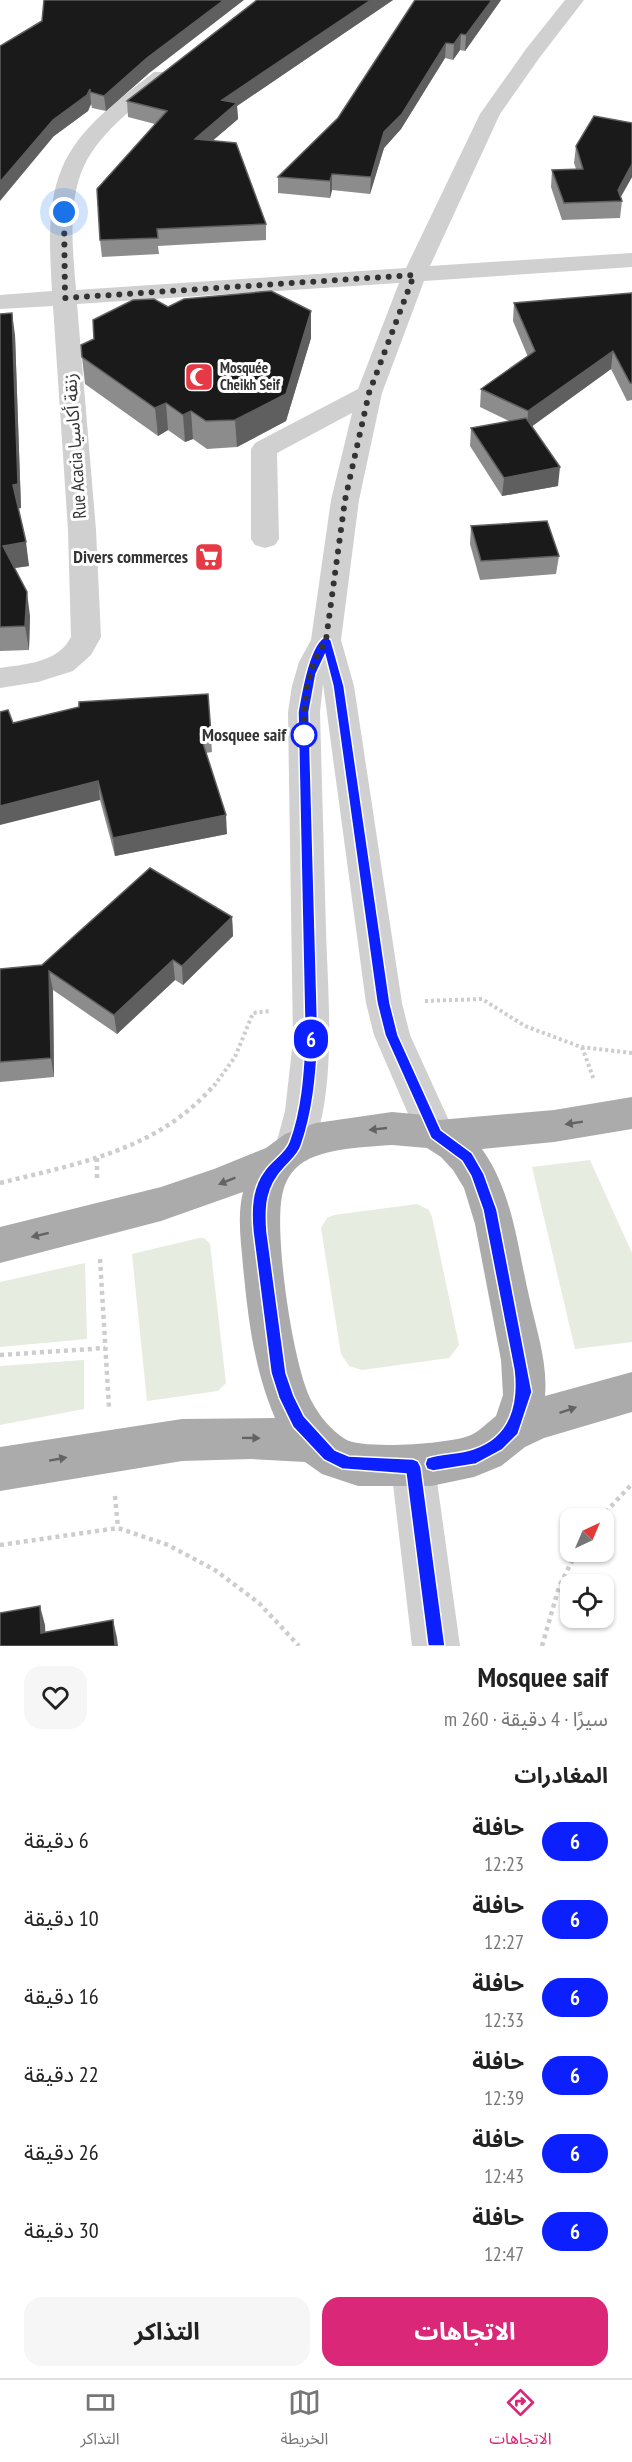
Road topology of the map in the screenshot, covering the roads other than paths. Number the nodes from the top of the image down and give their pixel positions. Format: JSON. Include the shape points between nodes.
{"nodes":[{"id":1,"x":575,"y":0,"type":"edge"},
{"id":2,"x":173,"y":67,"type":"edge"},
{"id":3,"x":632,"y":260,"type":"edge"},
{"id":4,"x":414,"y":275,"type":"junction"},
{"id":5,"x":65,"y":298,"type":"junction"},
{"id":6,"x":0,"y":302,"type":"edge"},
{"id":7,"x":369,"y":393,"type":"junction"},
{"id":8,"x":265,"y":539,"type":"dead end"},
{"id":9,"x":326,"y":640,"type":"junction"},
{"id":10,"x":0,"y":678,"type":"edge"},
{"id":11,"x":632,"y":1113,"type":"edge"},
{"id":12,"x":438,"y":1135,"type":"junction"},
{"id":13,"x":288,"y":1153,"type":"junction"},
{"id":14,"x":0,"y":1245,"type":"edge"},
{"id":15,"x":632,"y":1392,"type":"edge"},
{"id":16,"x":513,"y":1429,"type":"junction"},
{"id":17,"x":314,"y":1441,"type":"junction"},
{"id":18,"x":413,"y":1467,"type":"junction"},
{"id":19,"x":0,"y":1469,"type":"edge"},
{"id":20,"x":436,"y":1646,"type":"edge"}],
"edges":[{"from":1,"to":4,"type":"street","via":[[490,114]]},
{"from":2,"to":5,"type":"street","name":"Rue Acacia زنقة أكاسيا","via":[[115,116],[72,167],[65,191]]},
{"from":3,"to":4,"type":"street"},
{"from":4,"to":5,"type":"street"},
{"from":4,"to":7,"type":"street"},
{"from":5,"to":6,"type":"street"},
{"from":5,"to":10,"type":"street","name":"Rue Acacia زنقة أكاسيا","via":[[86,637],[79,652],[65,662]]},
{"from":7,"to":8,"type":"street","via":[[264,449]]},
{"from":7,"to":9,"type":"street","via":[[345,500]]},
{"from":9,"to":12,"type":"street","via":[[339,686],[384,1003],[392,1035]]},
{"from":9,"to":13,"type":"street","via":[[309,678],[304,712],[311,1041],[304,1111]]},
{"from":11,"to":12,"type":"main road","one_way":true,"via":[[554,1126]]},
{"from":12,"to":13,"type":"main road","one_way":true,"via":[[383,1127],[324,1137]]},
{"from":12,"to":16,"type":"main road","via":[[467,1157],[490,1210],[518,1343],[524,1392]]},
{"from":13,"to":14,"type":"main road","one_way":true,"via":[[223,1183],[161,1204]]},
{"from":13,"to":17,"type":"main road","via":[[269,1175],[261,1193],[260,1232],[279,1373],[299,1422]]},
{"from":16,"to":15,"type":"main road","one_way":true},
{"from":16,"to":18,"type":"main road","via":[[476,1456]]},
{"from":17,"to":18,"type":"main road","via":[[329,1455],[348,1463]]},
{"from":19,"to":17,"type":"main road","one_way":true,"via":[[182,1440]]},
{"from":18,"to":20,"type":"street"}]}
